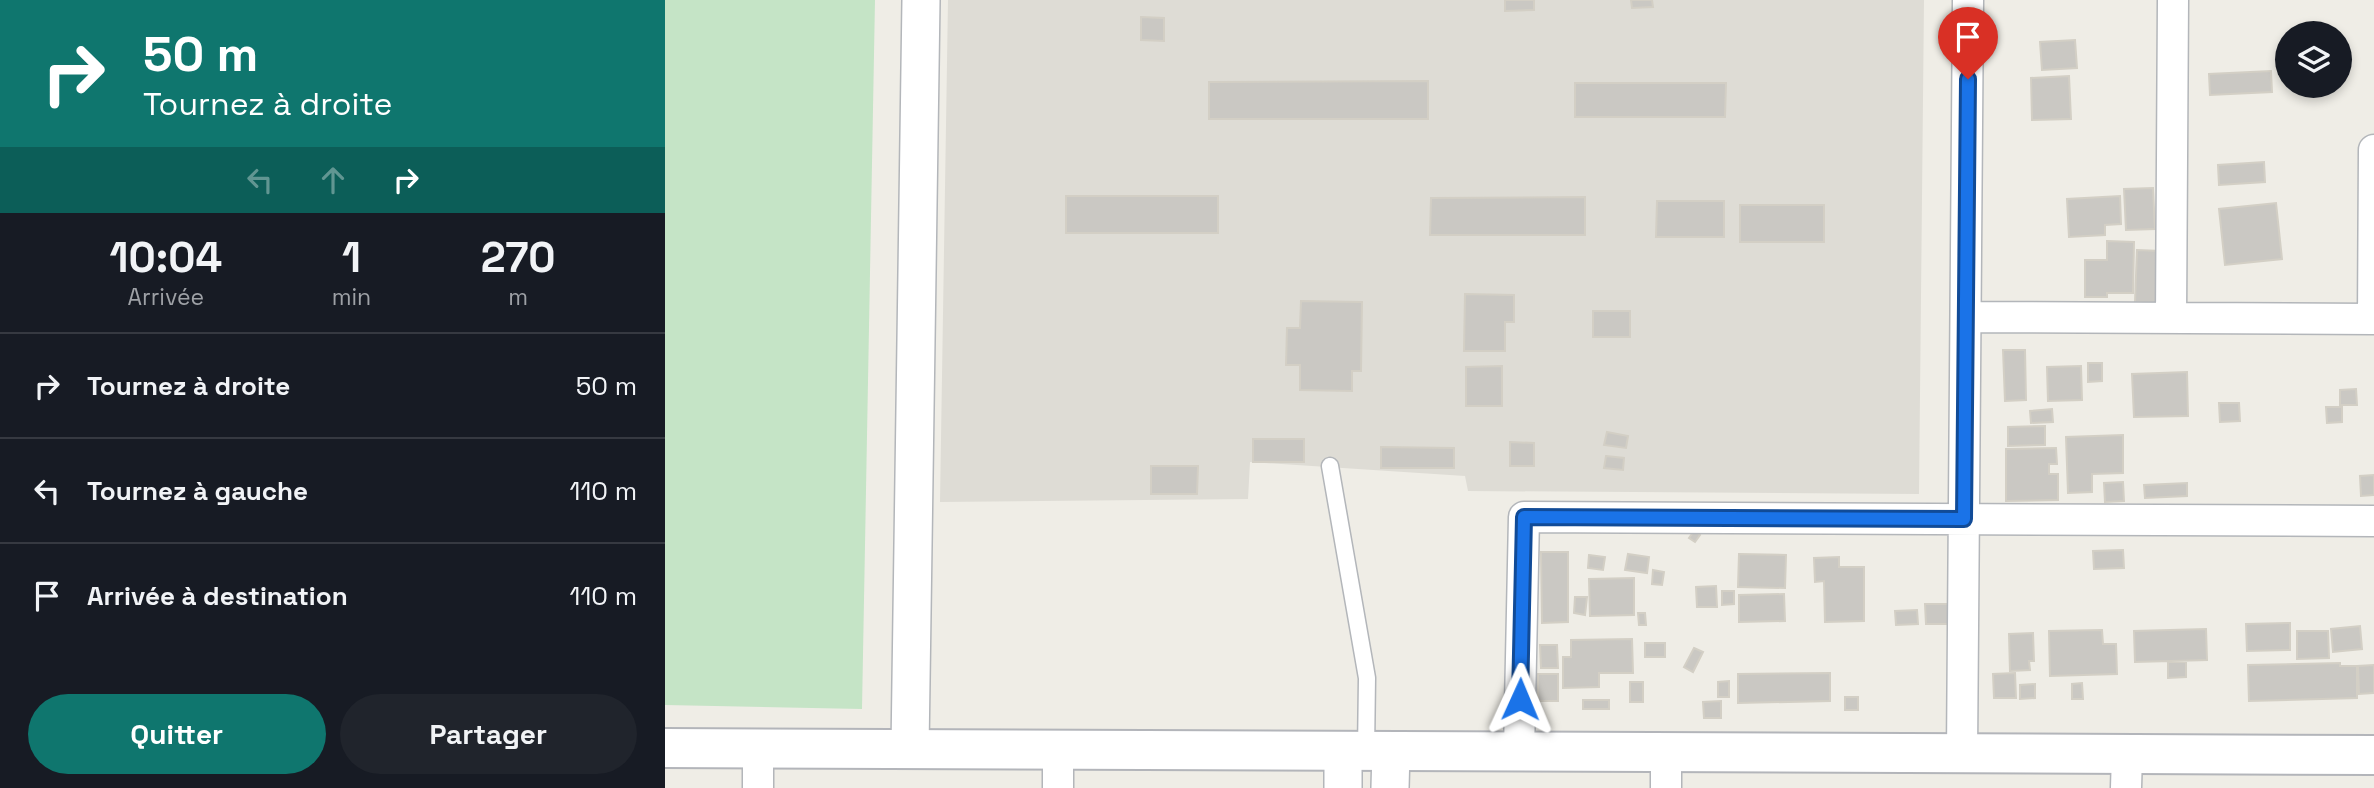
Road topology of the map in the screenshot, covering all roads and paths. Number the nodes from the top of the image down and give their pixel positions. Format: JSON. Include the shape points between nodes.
{"nodes":[{"id":1,"x":921,"y":0,"type":"edge"},
{"id":2,"x":1968,"y":0,"type":"edge"},
{"id":3,"x":2173,"y":0,"type":"edge"},
{"id":4,"x":2374,"y":150,"type":"edge"},
{"id":5,"x":1966,"y":317,"type":"junction"},
{"id":6,"x":2171,"y":318,"type":"junction"},
{"id":7,"x":2373,"y":319,"type":"edge"},
{"id":8,"x":1330,"y":466,"type":"dead end"},
{"id":9,"x":1964,"y":519,"type":"junction"},
{"id":10,"x":2374,"y":521,"type":"edge"},
{"id":11,"x":665,"y":748,"type":"edge"},
{"id":12,"x":758,"y":749,"type":"junction"},
{"id":13,"x":910,"y":749,"type":"junction"},
{"id":14,"x":1058,"y":750,"type":"junction"},
{"id":15,"x":1367,"y":751,"type":"junction"},
{"id":16,"x":1519,"y":751,"type":"junction"},
{"id":17,"x":1962,"y":753,"type":"junction"},
{"id":18,"x":2374,"y":755,"type":"edge"},
{"id":19,"x":1666,"y":770,"type":"edge"},
{"id":20,"x":2127,"y":771,"type":"edge"},
{"id":21,"x":758,"y":788,"type":"edge"},
{"id":22,"x":1058,"y":788,"type":"edge"},
{"id":23,"x":1343,"y":788,"type":"edge"},
{"id":24,"x":1390,"y":788,"type":"edge"}],
"edges":[{"from":1,"to":13,"type":"street"},
{"from":2,"to":5,"type":"street"},
{"from":3,"to":6,"type":"street"},
{"from":4,"to":7,"type":"street"},
{"from":5,"to":6,"type":"street"},
{"from":5,"to":9,"type":"street"},
{"from":6,"to":7,"type":"street"},
{"from":8,"to":15,"type":"lane","via":[[1367,678]]},
{"from":9,"to":10,"type":"street"},
{"from":9,"to":16,"type":"street","via":[[1524,517]]},
{"from":9,"to":17,"type":"street"},
{"from":11,"to":12,"type":"main road"},
{"from":12,"to":13,"type":"main road"},
{"from":12,"to":21,"type":"street"},
{"from":13,"to":14,"type":"main road"},
{"from":14,"to":15,"type":"main road"},
{"from":14,"to":22,"type":"street"},
{"from":15,"to":16,"type":"main road"},
{"from":15,"to":23,"type":"street"},
{"from":15,"to":24,"type":"street"},
{"from":16,"to":19,"type":"main road"},
{"from":17,"to":19,"type":"main road"},
{"from":17,"to":20,"type":"main road"},
{"from":18,"to":20,"type":"main road"}]}
